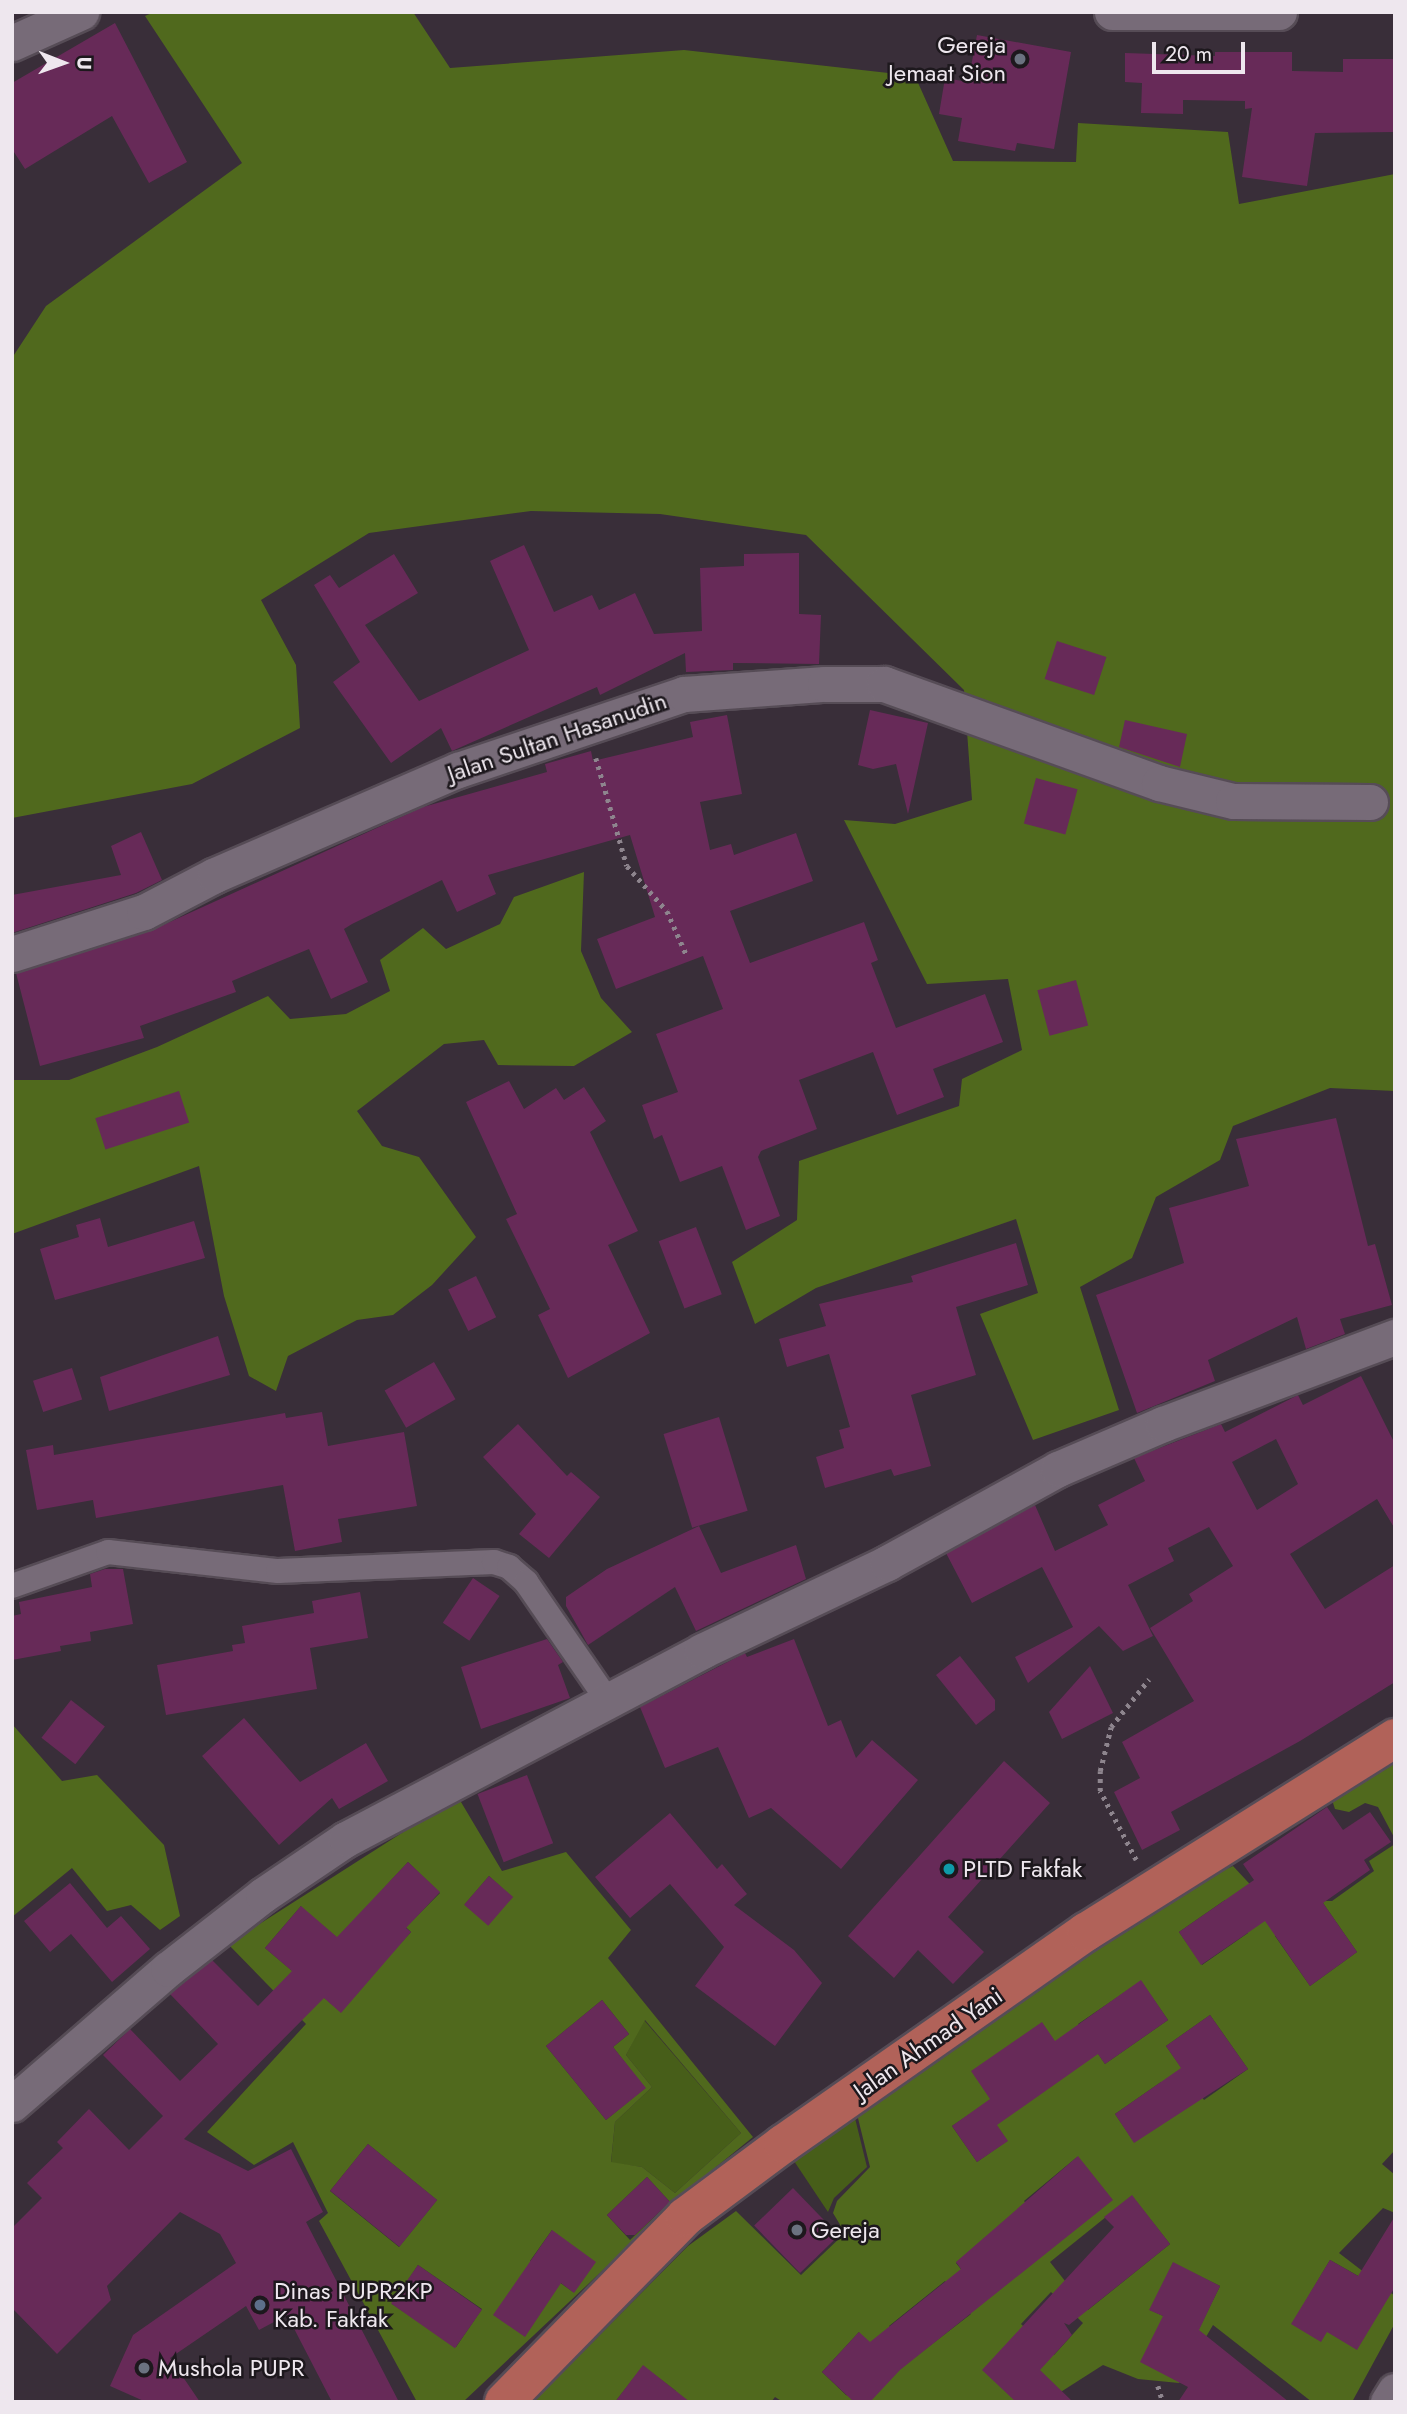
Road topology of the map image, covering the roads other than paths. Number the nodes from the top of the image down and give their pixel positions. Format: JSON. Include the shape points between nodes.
{"nodes":[{"id":1,"x":81,"y":12,"type":"edge"},
{"id":2,"x":1112,"y":12,"type":"edge"},
{"id":3,"x":1279,"y":12,"type":"edge"},
{"id":4,"x":12,"y":43,"type":"edge"},
{"id":5,"x":1370,"y":802,"type":"dead end"},
{"id":6,"x":12,"y":954,"type":"edge"},
{"id":7,"x":1395,"y":1337,"type":"edge"},
{"id":8,"x":12,"y":1586,"type":"edge"},
{"id":9,"x":608,"y":1701,"type":"junction"},
{"id":10,"x":1395,"y":1738,"type":"edge"},
{"id":11,"x":12,"y":2104,"type":"edge"},
{"id":12,"x":1395,"y":2391,"type":"edge"},
{"id":13,"x":504,"y":2402,"type":"edge"},
{"id":14,"x":1388,"y":2402,"type":"edge"}],
"edges":[{"from":1,"to":4,"type":"main road"},
{"from":2,"to":3,"type":"main road"},
{"from":5,"to":6,"type":"main road","name":"Jalan Sultan Hasanudin","via":[[1233,801],[1159,783],[884,684],[684,694],[586,724],[369,807],[144,912]]},
{"from":7,"to":9,"type":"main road","via":[[1163,1424],[1058,1469],[887,1563]]},
{"from":8,"to":9,"type":"street","via":[[107,1552],[278,1571],[494,1562],[509,1567],[526,1582]]},
{"from":9,"to":11,"type":"main road","via":[[346,1839],[262,1895]]},
{"from":10,"to":13,"type":"main road","name":"Jalan Ahmad Yani","via":[[1151,1889],[685,2217]]},
{"from":12,"to":14,"type":"main road"}]}
